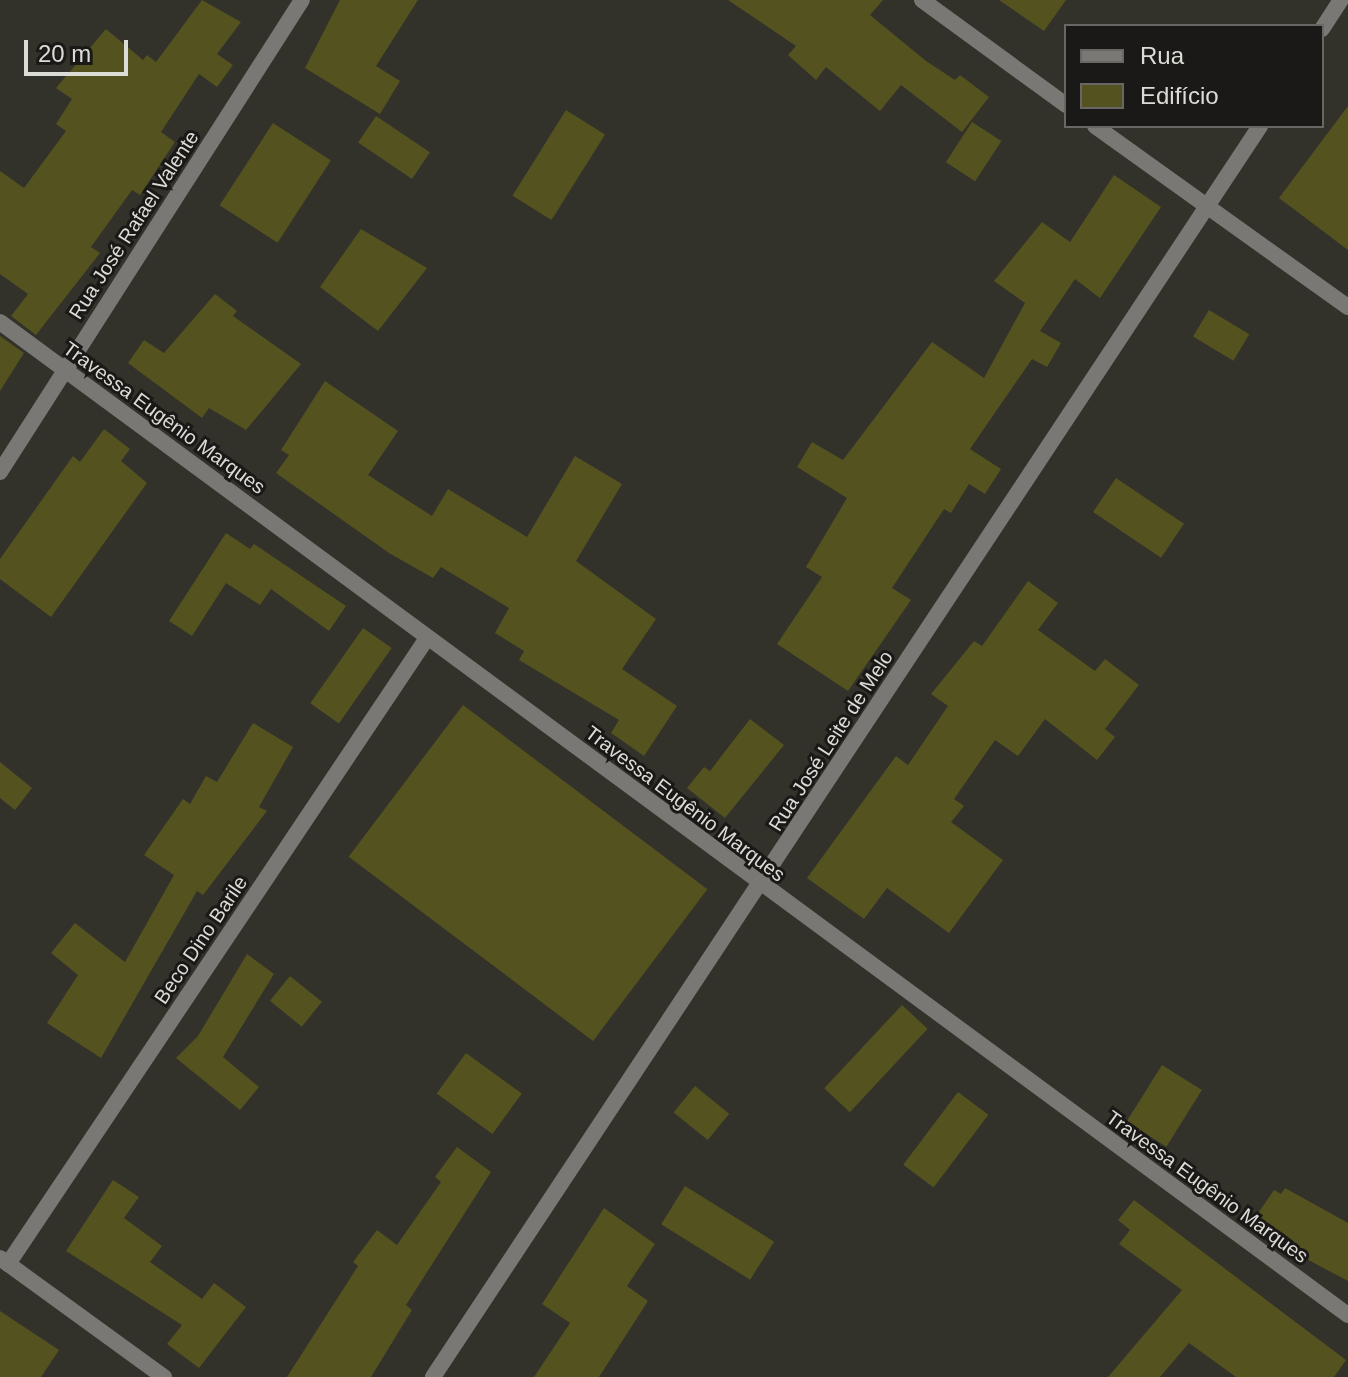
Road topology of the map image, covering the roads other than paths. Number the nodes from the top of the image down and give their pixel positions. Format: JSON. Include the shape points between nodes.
{"nodes":[{"id":1,"x":302,"y":0,"type":"edge"},
{"id":2,"x":922,"y":0,"type":"edge"},
{"id":3,"x":1341,"y":0,"type":"edge"},
{"id":4,"x":1324,"y":26,"type":"edge"},
{"id":5,"x":1064,"y":104,"type":"edge"},
{"id":6,"x":1098,"y":128,"type":"edge"},
{"id":7,"x":1259,"y":128,"type":"edge"},
{"id":8,"x":1207,"y":208,"type":"junction"},
{"id":9,"x":1348,"y":307,"type":"edge"},
{"id":10,"x":0,"y":322,"type":"edge"},
{"id":11,"x":65,"y":370,"type":"junction"},
{"id":12,"x":0,"y":472,"type":"edge"},
{"id":13,"x":427,"y":638,"type":"junction"},
{"id":14,"x":760,"y":885,"type":"junction"},
{"id":15,"x":4,"y":1261,"type":"edge"},
{"id":16,"x":1348,"y":1315,"type":"edge"},
{"id":17,"x":164,"y":1377,"type":"edge"},
{"id":18,"x":433,"y":1377,"type":"edge"}],
"edges":[{"from":1,"to":11,"type":"street","name":"Rua José Rafael Valente"},
{"from":2,"to":5,"type":"street"},
{"from":3,"to":4,"type":"street"},
{"from":6,"to":8,"type":"street"},
{"from":7,"to":8,"type":"street","name":"Rua José Leite de Melo"},
{"from":8,"to":9,"type":"street"},
{"from":8,"to":14,"type":"street","name":"Rua José Leite de Melo"},
{"from":10,"to":11,"type":"street","name":"Travessa Eugênio Marques"},
{"from":11,"to":12,"type":"street","name":"Rua José Rafael Valente"},
{"from":11,"to":13,"type":"street","name":"Travessa Eugênio Marques"},
{"from":13,"to":14,"type":"street","name":"Travessa Eugênio Marques"},
{"from":13,"to":15,"type":"street","name":"Beco Dino Barile"},
{"from":14,"to":16,"type":"street","name":"Travessa Eugênio Marques"},
{"from":14,"to":18,"type":"street","name":"Rua José Leite de Melo"},
{"from":15,"to":17,"type":"street"}]}
